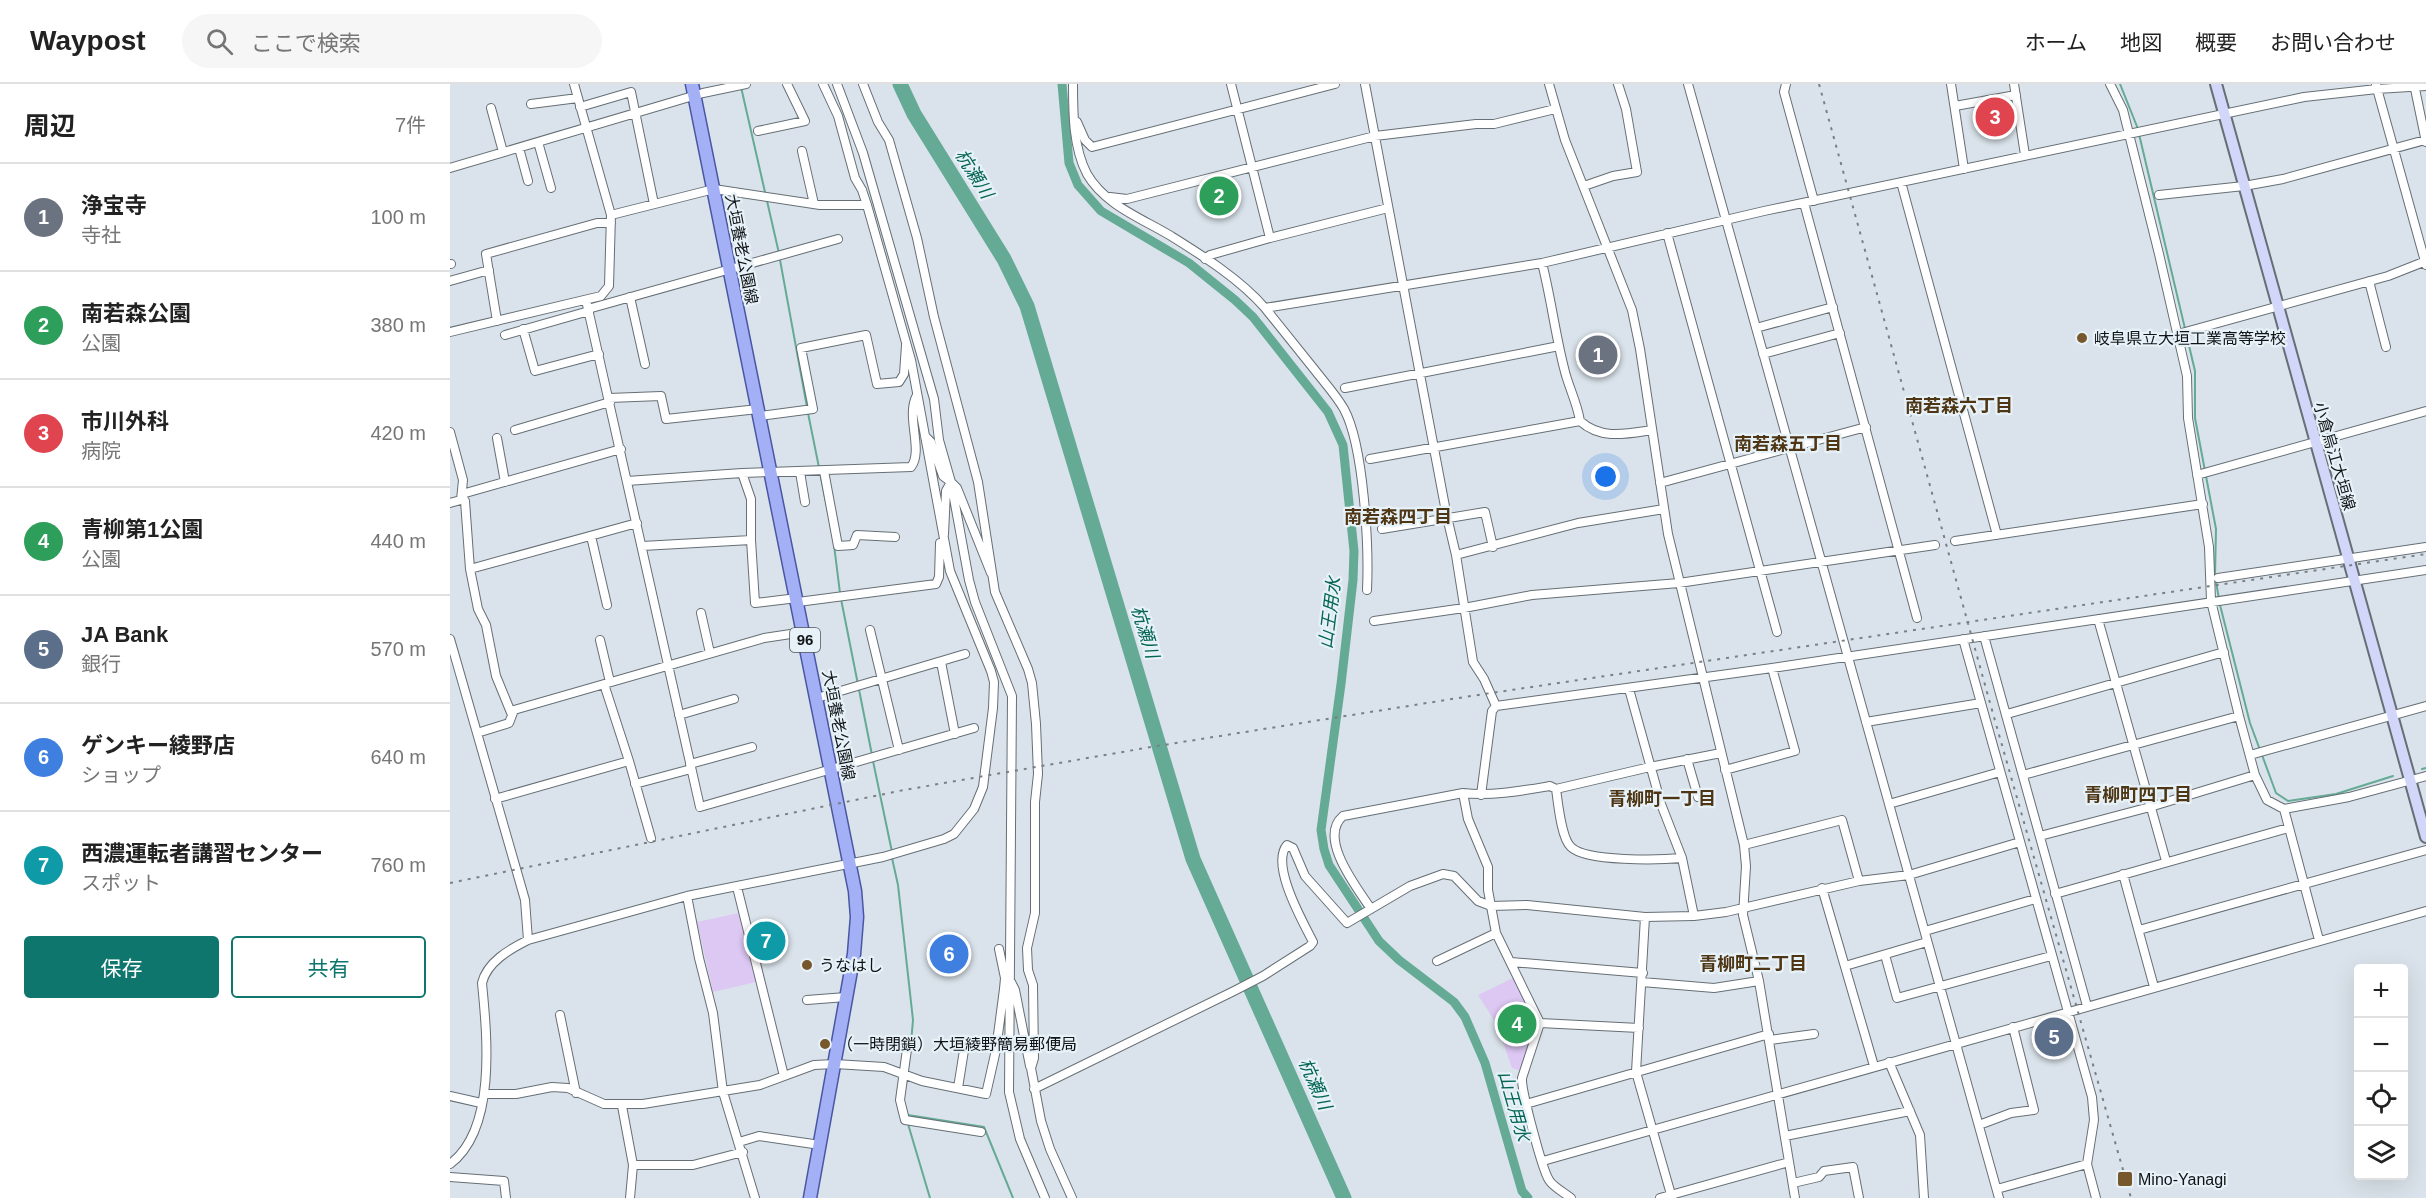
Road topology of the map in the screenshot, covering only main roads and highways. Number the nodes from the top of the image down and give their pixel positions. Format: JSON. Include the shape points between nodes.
{"nodes":[{"id":1,"x":2216,"y":84,"type":"edge"},
{"id":2,"x":693,"y":90,"type":"edge"},
{"id":3,"x":2426,"y":837,"type":"edge"},
{"id":4,"x":810,"y":1198,"type":"edge"}],
"edges":[{"from":1,"to":3,"type":"main road","name":"小倉烏江大垣線"},
{"from":2,"to":4,"type":"main road","name":"大垣養老公園線","number":"96","via":[[851,863],[857,917]]}]}
